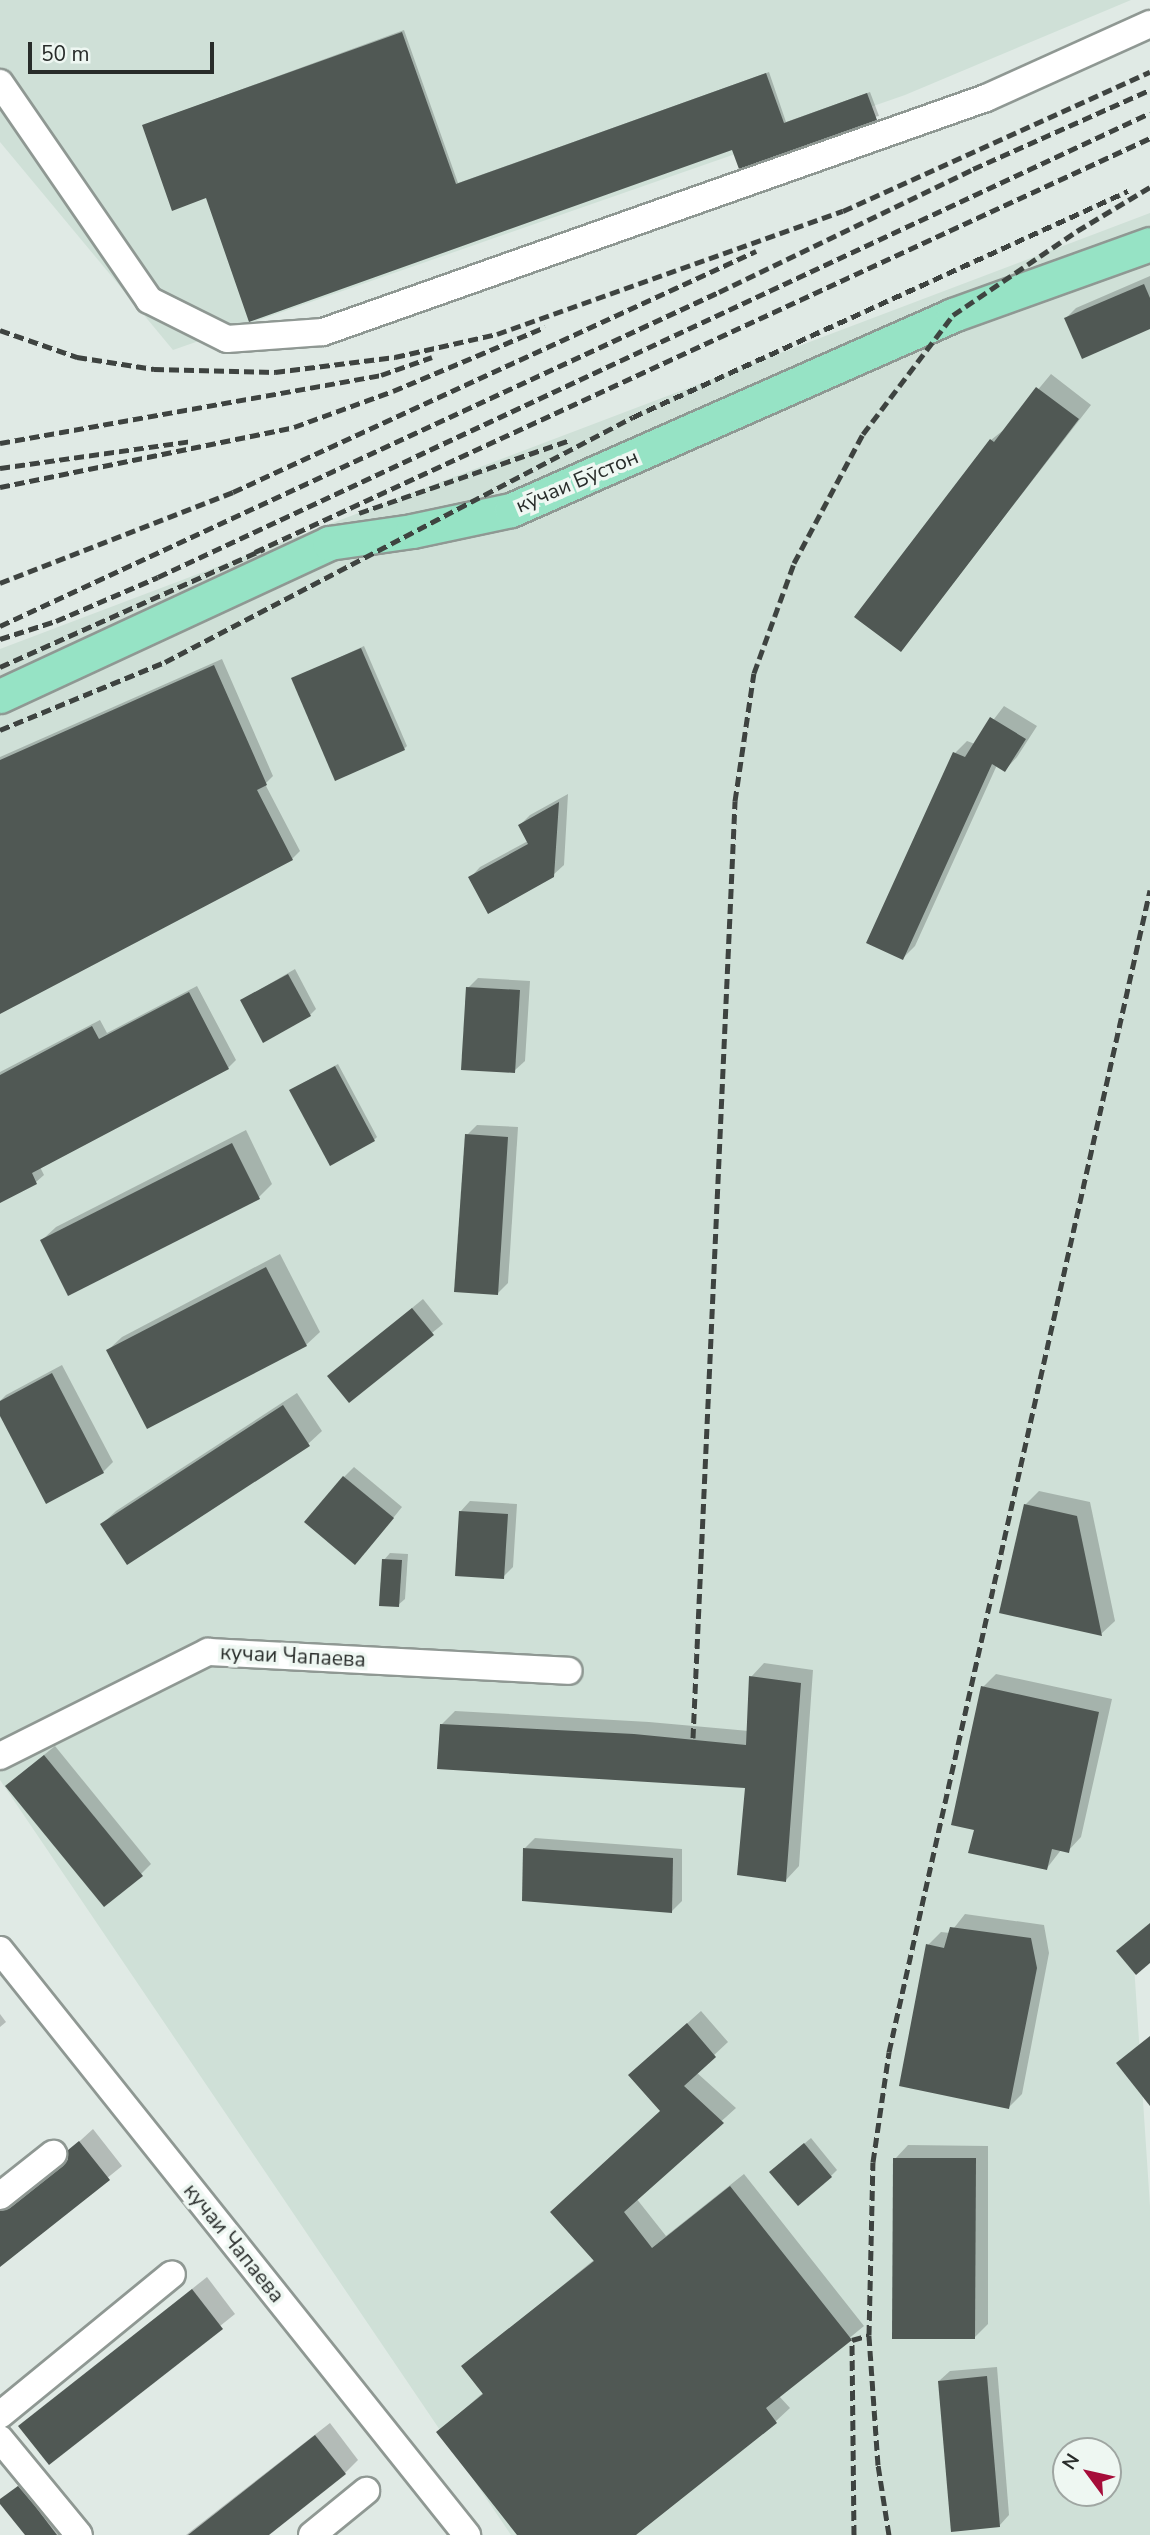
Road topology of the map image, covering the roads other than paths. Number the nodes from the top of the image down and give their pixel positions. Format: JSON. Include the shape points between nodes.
{"nodes":[{"id":1,"x":1150,"y":24,"type":"edge"},
{"id":2,"x":0,"y":83,"type":"edge"},
{"id":3,"x":1150,"y":244,"type":"edge"},
{"id":4,"x":0,"y":696,"type":"edge"},
{"id":5,"x":569,"y":1671,"type":"dead end"},
{"id":6,"x":0,"y":1756,"type":"edge"},
{"id":7,"x":0,"y":1950,"type":"edge"},
{"id":8,"x":53,"y":2154,"type":"dead end"},
{"id":9,"x":0,"y":2196,"type":"edge"},
{"id":10,"x":172,"y":2274,"type":"dead end"},
{"id":11,"x":0,"y":2415,"type":"edge"},
{"id":12,"x":0,"y":2439,"type":"edge"},
{"id":13,"x":366,"y":2491,"type":"dead end"},
{"id":14,"x":79,"y":2535,"type":"edge"},
{"id":15,"x":312,"y":2535,"type":"edge"},
{"id":16,"x":467,"y":2535,"type":"edge"}],
"edges":[{"from":1,"to":2,"type":"street","via":[[986,98],[323,332],[227,339],[149,300]]},
{"from":3,"to":4,"type":"main road","name":"кӯчаи Бӯстон","via":[[953,315],[511,510],[329,543]]},
{"from":5,"to":6,"type":"street","name":"кучаи Чапаева","via":[[208,1652]]},
{"from":7,"to":16,"type":"street","name":"кучаи Чапаева"},
{"from":8,"to":9,"type":"street"},
{"from":10,"to":11,"type":"street"},
{"from":12,"to":14,"type":"street"},
{"from":13,"to":15,"type":"street"}]}
